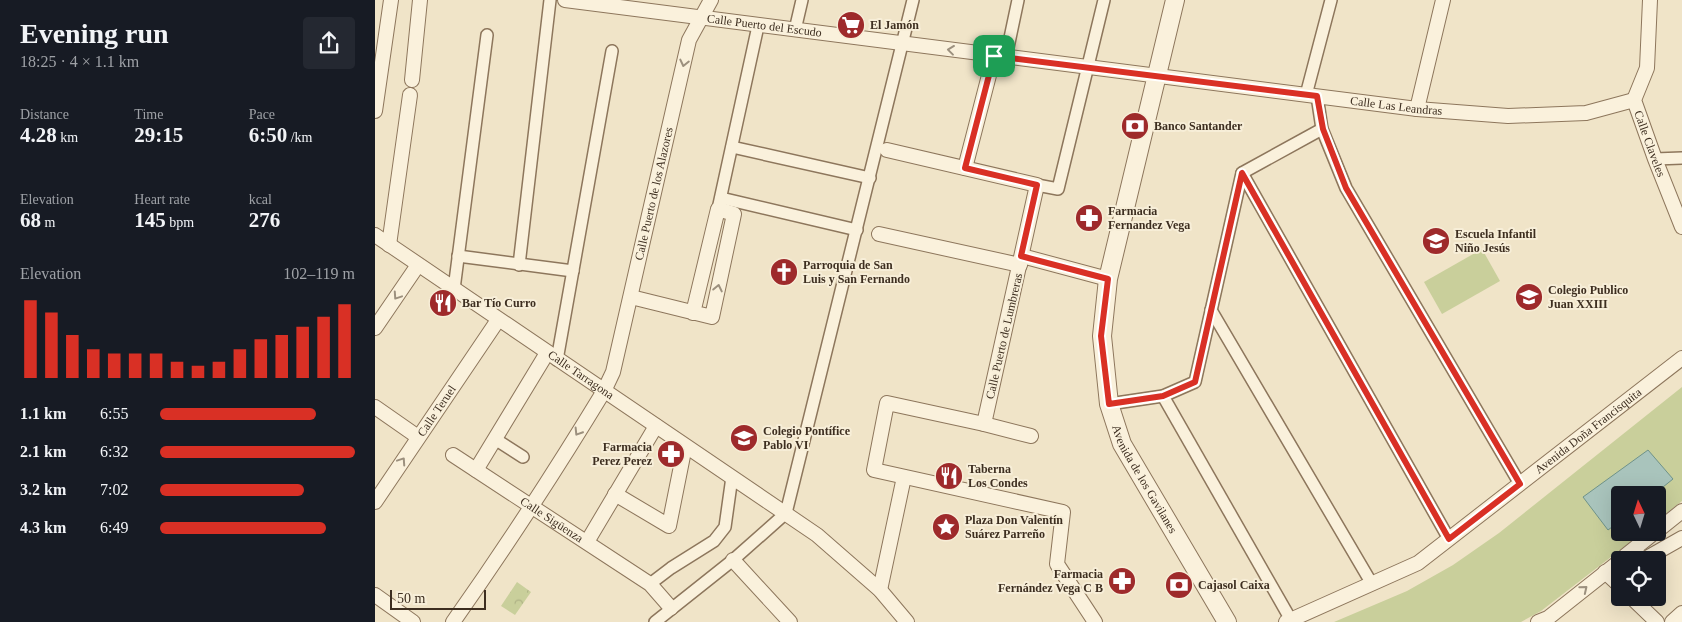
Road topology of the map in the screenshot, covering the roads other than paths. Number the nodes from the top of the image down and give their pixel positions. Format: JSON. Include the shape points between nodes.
{"nodes":[{"id":1,"x":391,"y":0,"type":"edge"},
{"id":2,"x":420,"y":0,"type":"edge"},
{"id":3,"x":550,"y":0,"type":"edge"},
{"id":4,"x":565,"y":0,"type":"edge"},
{"id":5,"x":711,"y":0,"type":"edge"},
{"id":6,"x":802,"y":0,"type":"edge"},
{"id":7,"x":913,"y":0,"type":"edge"},
{"id":8,"x":1018,"y":0,"type":"edge"},
{"id":9,"x":1104,"y":0,"type":"edge"},
{"id":10,"x":1175,"y":0,"type":"edge"},
{"id":11,"x":1331,"y":0,"type":"edge"},
{"id":12,"x":1443,"y":0,"type":"edge"},
{"id":13,"x":1650,"y":0,"type":"edge"},
{"id":14,"x":701,"y":18,"type":"junction"},
{"id":15,"x":758,"y":26,"type":"junction"},
{"id":16,"x":795,"y":30,"type":"junction"},
{"id":17,"x":487,"y":35,"type":"dead end"},
{"id":18,"x":902,"y":44,"type":"junction"},
{"id":19,"x":612,"y":52,"type":"dead end"},
{"id":20,"x":1000,"y":56,"type":"junction"},
{"id":21,"x":1088,"y":68,"type":"junction"},
{"id":22,"x":1156,"y":76,"type":"junction"},
{"id":23,"x":412,"y":80,"type":"dead end"},
{"id":24,"x":410,"y":95,"type":"dead end"},
{"id":25,"x":1312,"y":95,"type":"junction"},
{"id":26,"x":1634,"y":100,"type":"junction"},
{"id":27,"x":1417,"y":108,"type":"junction"},
{"id":28,"x":375,"y":110,"type":"edge"},
{"id":29,"x":1323,"y":129,"type":"junction"},
{"id":30,"x":732,"y":147,"type":"junction"},
{"id":31,"x":887,"y":150,"type":"dead end"},
{"id":32,"x":1682,"y":158,"type":"edge"},
{"id":33,"x":1655,"y":159,"type":"junction"},
{"id":34,"x":965,"y":168,"type":"junction"},
{"id":35,"x":1242,"y":173,"type":"junction"},
{"id":36,"x":869,"y":178,"type":"junction"},
{"id":37,"x":1037,"y":185,"type":"junction"},
{"id":38,"x":719,"y":204,"type":"junction"},
{"id":39,"x":1682,"y":227,"type":"edge"},
{"id":40,"x":857,"y":230,"type":"junction"},
{"id":41,"x":879,"y":234,"type":"dead end"},
{"id":42,"x":375,"y":236,"type":"edge"},
{"id":43,"x":389,"y":245,"type":"junction"},
{"id":44,"x":458,"y":256,"type":"junction"},
{"id":45,"x":1021,"y":260,"type":"junction"},
{"id":46,"x":519,"y":264,"type":"junction"},
{"id":47,"x":418,"y":265,"type":"junction"},
{"id":48,"x":573,"y":272,"type":"junction"},
{"id":49,"x":1108,"y":279,"type":"junction"},
{"id":50,"x":454,"y":289,"type":"junction"},
{"id":51,"x":631,"y":297,"type":"junction"},
{"id":52,"x":1211,"y":310,"type":"junction"},
{"id":53,"x":498,"y":320,"type":"junction"},
{"id":54,"x":375,"y":328,"type":"edge"},
{"id":55,"x":552,"y":356,"type":"junction"},
{"id":56,"x":1682,"y":358,"type":"edge"},
{"id":57,"x":604,"y":391,"type":"junction"},
{"id":58,"x":1163,"y":396,"type":"junction"},
{"id":59,"x":1109,"y":404,"type":"junction"},
{"id":60,"x":375,"y":407,"type":"edge"},
{"id":61,"x":984,"y":424,"type":"junction"},
{"id":62,"x":656,"y":426,"type":"junction"},
{"id":63,"x":1031,"y":436,"type":"dead end"},
{"id":64,"x":419,"y":438,"type":"junction"},
{"id":65,"x":495,"y":439,"type":"junction"},
{"id":66,"x":685,"y":446,"type":"junction"},
{"id":67,"x":453,"y":455,"type":"dead end"},
{"id":68,"x":523,"y":457,"type":"dead end"},
{"id":69,"x":476,"y":470,"type":"junction"},
{"id":70,"x":732,"y":476,"type":"junction"},
{"id":71,"x":904,"y":477,"type":"junction"},
{"id":72,"x":1520,"y":484,"type":"junction"},
{"id":73,"x":615,"y":494,"type":"junction"},
{"id":74,"x":375,"y":502,"type":"edge"},
{"id":75,"x":532,"y":506,"type":"junction"},
{"id":76,"x":1682,"y":511,"type":"edge"},
{"id":77,"x":786,"y":513,"type":"junction"},
{"id":78,"x":1666,"y":524,"type":"edge"},
{"id":79,"x":1682,"y":538,"type":"edge"},
{"id":80,"x":1449,"y":539,"type":"junction"},
{"id":81,"x":1645,"y":541,"type":"edge"},
{"id":82,"x":587,"y":542,"type":"junction"},
{"id":83,"x":1633,"y":551,"type":"edge"},
{"id":84,"x":1659,"y":551,"type":"edge"},
{"id":85,"x":733,"y":560,"type":"junction"},
{"id":86,"x":1611,"y":568,"type":"edge"},
{"id":87,"x":1605,"y":572,"type":"junction"},
{"id":88,"x":1611,"y":578,"type":"edge"},
{"id":89,"x":650,"y":584,"type":"junction"},
{"id":90,"x":1372,"y":584,"type":"junction"},
{"id":91,"x":880,"y":590,"type":"junction"},
{"id":92,"x":375,"y":595,"type":"edge"},
{"id":93,"x":1640,"y":606,"type":"edge"},
{"id":94,"x":671,"y":608,"type":"junction"},
{"id":95,"x":1682,"y":612,"type":"edge"},
{"id":96,"x":1289,"y":621,"type":"edge"},
{"id":97,"x":1546,"y":621,"type":"edge"},
{"id":98,"x":413,"y":622,"type":"edge"},
{"id":99,"x":453,"y":622,"type":"edge"},
{"id":100,"x":655,"y":622,"type":"edge"},
{"id":101,"x":790,"y":622,"type":"edge"},
{"id":102,"x":907,"y":622,"type":"edge"},
{"id":103,"x":1095,"y":622,"type":"edge"},
{"id":104,"x":1227,"y":622,"type":"edge"},
{"id":105,"x":1657,"y":622,"type":"edge"},
{"id":106,"x":1673,"y":622,"type":"edge"}],
"edges":[{"from":1,"to":28,"type":"street"},
{"from":2,"to":23,"type":"street"},
{"from":3,"to":46,"type":"street"},
{"from":4,"to":14,"type":"street","name":"Calle Puerto del Escudo"},
{"from":5,"to":14,"type":"street","name":"Calle Puerto de los Alazores"},
{"from":6,"to":16,"type":"street"},
{"from":7,"to":18,"type":"street"},
{"from":8,"to":20,"type":"street"},
{"from":9,"to":21,"type":"street"},
{"from":10,"to":22,"type":"street","name":"Avenida de los Gavilanes"},
{"from":11,"to":25,"type":"street"},
{"from":12,"to":27,"type":"street"},
{"from":13,"to":26,"type":"street","name":"Calle Claveles","via":[[1647,68]]},
{"from":14,"to":15,"type":"street","name":"Calle Puerto del Escudo"},
{"from":14,"to":51,"type":"street","name":"Calle Puerto de los Alazores","one_way":true,"via":[[689,40]]},
{"from":15,"to":16,"type":"street","name":"Calle Puerto del Escudo"},
{"from":15,"to":30,"type":"street"},
{"from":16,"to":18,"type":"street","name":"Calle Puerto del Escudo"},
{"from":17,"to":44,"type":"street"},
{"from":20,"to":18,"type":"street","name":"Calle Puerto del Escudo","one_way":true},
{"from":18,"to":36,"type":"street"},
{"from":19,"to":48,"type":"street"},
{"from":20,"to":21,"type":"street","name":"Calle Puerto del Escudo"},
{"from":20,"to":34,"type":"street"},
{"from":21,"to":22,"type":"street","name":"Calle Puerto del Escudo"},
{"from":21,"to":37,"type":"street","via":[[1057,189]]},
{"from":22,"to":25,"type":"street","name":"Calle Las Leandras"},
{"from":22,"to":49,"type":"street","name":"Avenida de los Gavilanes"},
{"from":24,"to":43,"type":"street"},
{"from":25,"to":27,"type":"street","name":"Calle Las Leandras"},
{"from":25,"to":29,"type":"street"},
{"from":26,"to":27,"type":"street","name":"Calle Las Leandras","via":[[1586,112],[1509,116]]},
{"from":26,"to":33,"type":"street","name":"Calle Claveles"},
{"from":29,"to":35,"type":"street"},
{"from":29,"to":72,"type":"street","via":[[1346,188]]},
{"from":30,"to":36,"type":"street"},
{"from":30,"to":38,"type":"street"},
{"from":31,"to":34,"type":"street"},
{"from":32,"to":33,"type":"street"},
{"from":33,"to":39,"type":"street","name":"Calle Claveles"},
{"from":34,"to":37,"type":"street"},
{"from":35,"to":52,"type":"street"},
{"from":35,"to":80,"type":"street"},
{"from":36,"to":40,"type":"street"},
{"from":37,"to":45,"type":"street","name":"Calle Puerto de Lumbreras"},
{"from":38,"to":40,"type":"street"},
{"from":38,"to":51,"type":"street","via":[[734,214],[712,317]]},
{"from":40,"to":77,"type":"street"},
{"from":41,"to":45,"type":"street"},
{"from":42,"to":43,"type":"street","name":"Calle Tarragona"},
{"from":43,"to":47,"type":"street","name":"Calle Tarragona"},
{"from":44,"to":46,"type":"street"},
{"from":44,"to":50,"type":"street"},
{"from":45,"to":49,"type":"street"},
{"from":45,"to":61,"type":"street","name":"Calle Puerto de Lumbreras"},
{"from":46,"to":48,"type":"street"},
{"from":47,"to":50,"type":"street","name":"Calle Tarragona"},
{"from":47,"to":54,"type":"street","one_way":true},
{"from":48,"to":55,"type":"street"},
{"from":49,"to":59,"type":"street","name":"Avenida de los Gavilanes","via":[[1101,336]]},
{"from":50,"to":53,"type":"street","name":"Calle Tarragona"},
{"from":51,"to":57,"type":"street","name":"Calle Puerto de los Alazores","via":[[613,372]]},
{"from":52,"to":58,"type":"street","via":[[1195,382]]},
{"from":52,"to":90,"type":"street"},
{"from":53,"to":55,"type":"street","name":"Calle Tarragona"},
{"from":53,"to":64,"type":"street","name":"Calle Teruel"},
{"from":55,"to":57,"type":"street","name":"Calle Tarragona"},
{"from":55,"to":65,"type":"street"},
{"from":56,"to":72,"type":"street","name":"Avenida Doña Francisquita"},
{"from":57,"to":62,"type":"street","name":"Calle Tarragona"},
{"from":57,"to":75,"type":"street","name":"Calle Puerto de los Alazores","one_way":true},
{"from":58,"to":59,"type":"street"},
{"from":58,"to":96,"type":"street"},
{"from":59,"to":104,"type":"street","name":"Avenida de los Gavilanes","via":[[1122,444]]},
{"from":60,"to":64,"type":"street"},
{"from":61,"to":63,"type":"street"},
{"from":61,"to":71,"type":"street","via":[[887,403],[874,470]]},
{"from":62,"to":66,"type":"street","name":"Calle Tarragona"},
{"from":62,"to":73,"type":"street"},
{"from":74,"to":64,"type":"street","name":"Calle Teruel","one_way":true},
{"from":65,"to":68,"type":"street"},
{"from":65,"to":69,"type":"street"},
{"from":66,"to":70,"type":"street","name":"Calle Tarragona"},
{"from":66,"to":73,"type":"street","via":[[669,526]]},
{"from":67,"to":69,"type":"street","name":"Calle Sigüenza"},
{"from":69,"to":75,"type":"street","name":"Calle Sigüenza"},
{"from":70,"to":77,"type":"street","name":"Calle Tarragona"},
{"from":70,"to":89,"type":"street","via":[[725,527],[714,541]]},
{"from":71,"to":91,"type":"street"},
{"from":71,"to":103,"type":"street","via":[[1063,512],[1057,564]]},
{"from":72,"to":80,"type":"street","name":"Avenida Doña Francisquita"},
{"from":73,"to":82,"type":"street"},
{"from":75,"to":82,"type":"street","name":"Calle Sigüenza"},
{"from":75,"to":99,"type":"street","name":"Calle Puerto de los Alazores"},
{"from":76,"to":78,"type":"street"},
{"from":77,"to":85,"type":"street"},
{"from":77,"to":91,"type":"street","name":"Calle Tarragona","via":[[817,534]]},
{"from":79,"to":84,"type":"street"},
{"from":80,"to":90,"type":"street","name":"Avenida Doña Francisquita","via":[[1418,563]]},
{"from":81,"to":83,"type":"street"},
{"from":82,"to":89,"type":"street","name":"Calle Sigüenza"},
{"from":85,"to":94,"type":"street"},
{"from":85,"to":101,"type":"street"},
{"from":86,"to":87,"type":"street"},
{"from":87,"to":88,"type":"street"},
{"from":97,"to":87,"type":"street","one_way":true},
{"from":89,"to":94,"type":"street","name":"Calle Sigüenza"},
{"from":90,"to":96,"type":"street","name":"Avenida Doña Francisquita"},
{"from":91,"to":102,"type":"street","name":"Calle Tarragona"},
{"from":92,"to":98,"type":"street"},
{"from":93,"to":105,"type":"street"},
{"from":94,"to":100,"type":"street"},
{"from":95,"to":106,"type":"street"}]}
